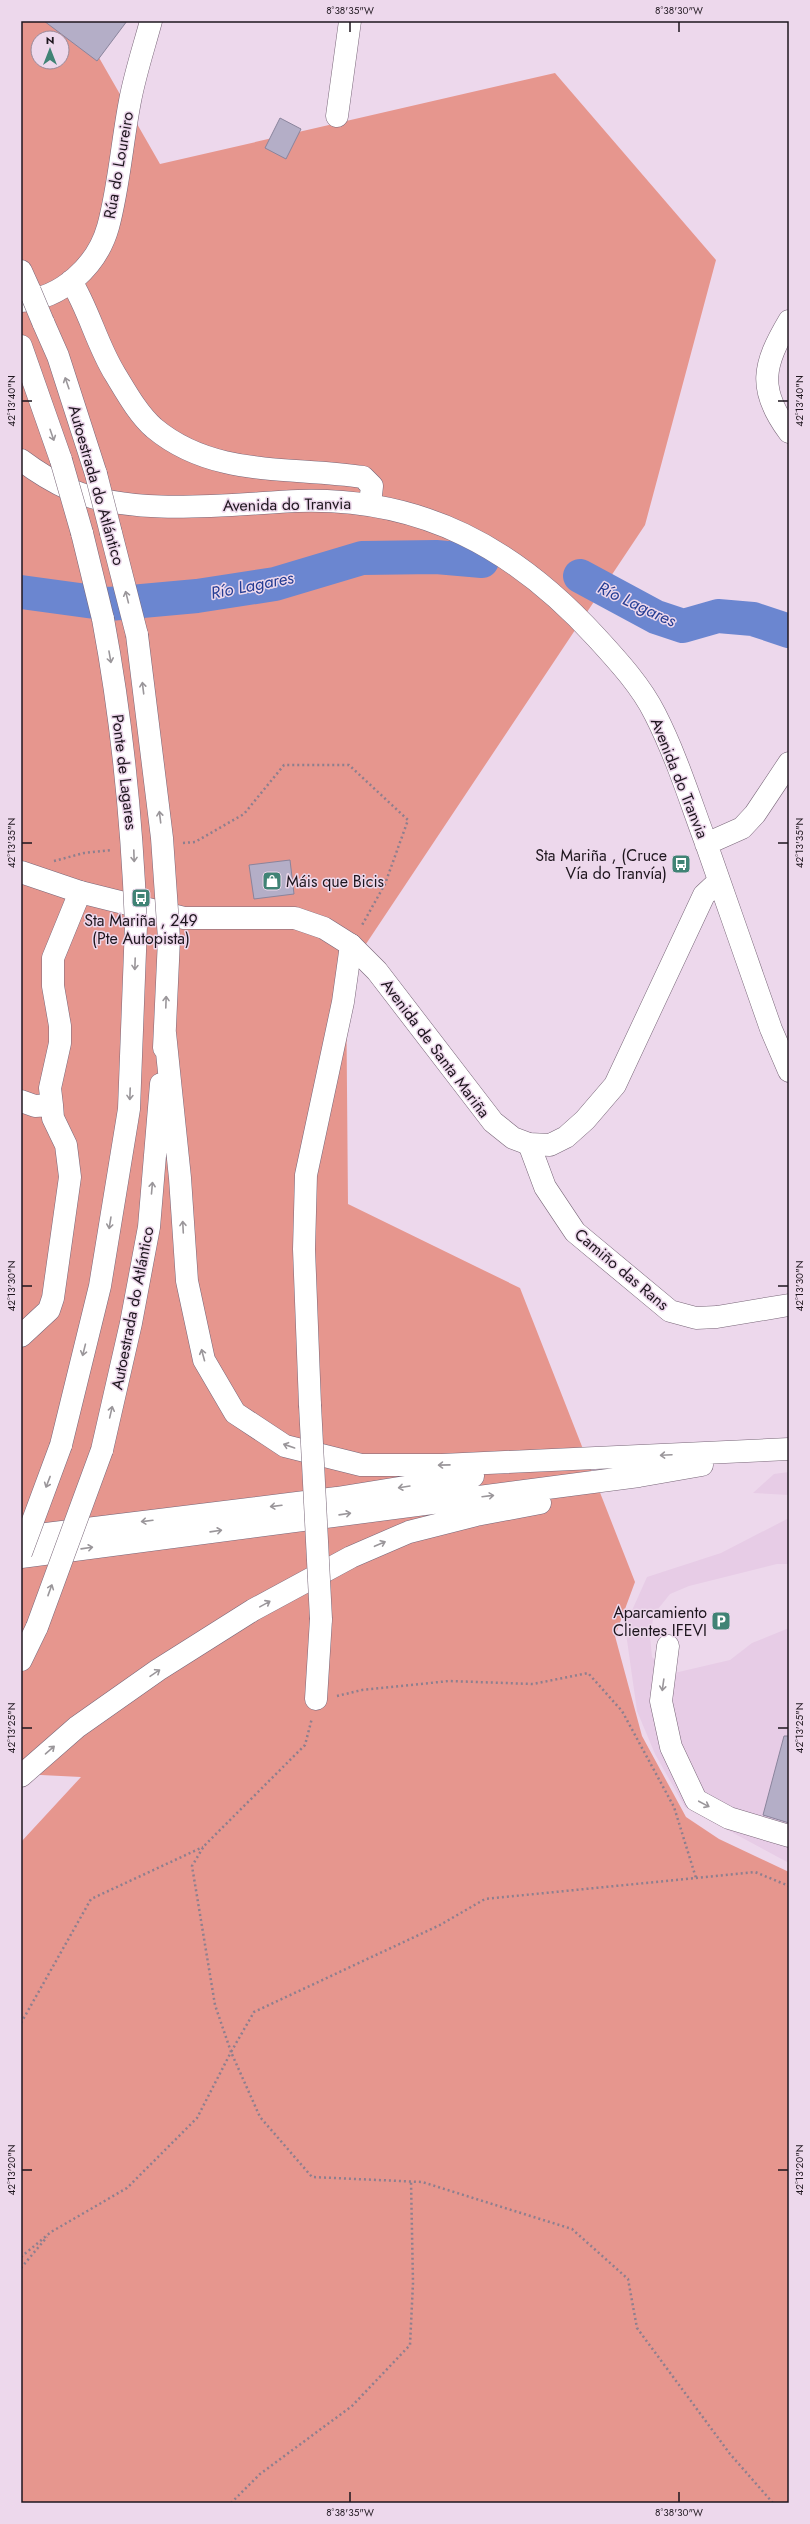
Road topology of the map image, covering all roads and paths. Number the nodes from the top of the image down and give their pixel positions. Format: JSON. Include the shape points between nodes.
{"nodes":[{"id":1,"x":151,"y":21,"type":"edge"},
{"id":2,"x":350,"y":21,"type":"edge"},
{"id":3,"x":337,"y":116,"type":"dead end"},
{"id":4,"x":21,"y":272,"type":"edge"},
{"id":5,"x":64,"y":287,"type":"junction"},
{"id":6,"x":25,"y":296,"type":"edge"},
{"id":7,"x":789,"y":321,"type":"edge"},
{"id":8,"x":21,"y":346,"type":"edge"},
{"id":9,"x":789,"y":432,"type":"edge"},
{"id":10,"x":21,"y":460,"type":"edge"},
{"id":11,"x":370,"y":504,"type":"junction"},
{"id":12,"x":103,"y":619,"type":"joint"},
{"id":13,"x":137,"y":635,"type":"joint"},
{"id":14,"x":789,"y":762,"type":"edge"},
{"id":15,"x":179,"y":844,"type":"dead end"},
{"id":16,"x":706,"y":844,"type":"junction"},
{"id":17,"x":116,"y":850,"type":"dead end"},
{"id":18,"x":49,"y":862,"type":"dead end"},
{"id":19,"x":21,"y":872,"type":"edge"},
{"id":20,"x":719,"y":881,"type":"junction"},
{"id":21,"x":80,"y":892,"type":"junction"},
{"id":22,"x":169,"y":939,"type":"joint"},
{"id":23,"x":351,"y":945,"type":"junction"},
{"id":24,"x":165,"y":1033,"type":"junction"},
{"id":25,"x":789,"y":1071,"type":"edge"},
{"id":26,"x":21,"y":1101,"type":"edge"},
{"id":27,"x":52,"y":1105,"type":"junction"},
{"id":28,"x":529,"y":1144,"type":"junction"},
{"id":29,"x":789,"y":1305,"type":"edge"},
{"id":30,"x":21,"y":1336,"type":"edge"},
{"id":31,"x":789,"y":1449,"type":"edge"},
{"id":32,"x":567,"y":1460,"type":"junction"},
{"id":33,"x":639,"y":1476,"type":"junction"},
{"id":34,"x":21,"y":1537,"type":"edge"},
{"id":35,"x":21,"y":1553,"type":"edge"},
{"id":36,"x":21,"y":1557,"type":"edge"},
{"id":37,"x":668,"y":1646,"type":"dead end"},
{"id":38,"x":21,"y":1660,"type":"edge"},
{"id":39,"x":316,"y":1699,"type":"junction"},
{"id":40,"x":21,"y":1776,"type":"edge"},
{"id":41,"x":789,"y":1836,"type":"edge"},
{"id":42,"x":204,"y":1846,"type":"junction"},
{"id":43,"x":696,"y":1878,"type":"junction"},
{"id":44,"x":789,"y":1886,"type":"edge"},
{"id":45,"x":21,"y":2023,"type":"edge"},
{"id":46,"x":231,"y":2052,"type":"junction"},
{"id":47,"x":411,"y":2181,"type":"junction"},
{"id":48,"x":51,"y":2232,"type":"junction"},
{"id":49,"x":21,"y":2257,"type":"edge"},
{"id":50,"x":21,"y":2268,"type":"edge"},
{"id":51,"x":231,"y":2503,"type":"edge"},
{"id":52,"x":774,"y":2503,"type":"edge"}],
"edges":[{"from":1,"to":5,"type":"main road","name":"Rúa do Loureiro","via":[[130,99],[108,228],[95,254]]},
{"from":2,"to":3,"type":"main road"},
{"from":4,"to":6,"type":"main road","name":"Autoestrada do Atlántico"},
{"from":5,"to":6,"type":"main road","via":[[36,300]]},
{"from":5,"to":11,"type":"main road","via":[[114,373],[153,427],[178,445],[207,458],[238,466],[363,477],[372,486]]},
{"from":13,"to":6,"type":"main road","name":"Autoestrada do Atlántico","one_way":true,"bridge":true,"via":[[96,474],[58,356],[43,322]]},
{"from":7,"to":9,"type":"main road","via":[[773,349],[767,374],[768,392],[775,413]]},
{"from":8,"to":12,"type":"main road","name":"Autoestrada do Atlántico","one_way":true,"bridge":true,"via":[[61,460]]},
{"from":10,"to":11,"type":"main road","name":"Avenida do Tranvia","via":[[46,478],[74,491],[142,507],[318,501]]},
{"from":11,"to":16,"type":"main road","name":"Avenida do Tranvia","via":[[410,512],[468,535],[529,574],[574,613],[618,662],[654,712],[676,762]]},
{"from":12,"to":35,"type":"main road","name":"Ponte de Lagares","one_way":true,"bridge":true,"via":[[133,832],[136,925],[129,1109],[100,1286],[61,1445]]},
{"from":22,"to":13,"type":"main road","name":"Ponte de Lagares","one_way":true,"bridge":true,"via":[[162,838]]},
{"from":14,"to":16,"type":"main road","via":[[755,814],[742,828]]},
{"from":15,"to":23,"type":"path","via":[[195,842],[244,814],[284,765],[349,765],[408,820],[385,884]]},
{"from":16,"to":20,"type":"main road","name":"Avenida do Tranvia"},
{"from":17,"to":18,"type":"path","via":[[84,853]]},
{"from":19,"to":21,"type":"main road","name":"Avenida de Santa Mariña"},
{"from":20,"to":25,"type":"main road","name":"Avenida do Tranvia","via":[[771,1029]]},
{"from":20,"to":28,"type":"main road","name":"Avenida de Santa Mariña","via":[[704,895],[615,1084],[585,1120],[566,1137],[550,1145]]},
{"from":21,"to":23,"type":"main road","name":"Avenida de Santa Mariña","via":[[184,918],[295,918],[324,928]]},
{"from":21,"to":27,"type":"main road","via":[[53,958],[53,986],[60,1026],[60,1043],[50,1088]]},
{"from":24,"to":22,"type":"main road","name":"Autoestrada do Atlántico","one_way":true},
{"from":23,"to":28,"type":"main road","name":"Avenida de Santa Mariña","via":[[378,971],[493,1122],[513,1138]]},
{"from":23,"to":39,"type":"main road","bridge":true,"via":[[343,1002],[306,1175],[304,1249],[321,1619]]},
{"from":32,"to":24,"type":"main road","one_way":true,"via":[[361,1465],[285,1446],[235,1413],[204,1360],[187,1281],[180,1178]]},
{"from":38,"to":24,"type":"main road","name":"Autoestrada do Atlántico","one_way":true,"bridge":true,"via":[[37,1627],[102,1450],[131,1323],[149,1227]]},
{"from":26,"to":27,"type":"main road","via":[[35,1106]]},
{"from":27,"to":30,"type":"main road","via":[[53,1118],[66,1145],[69,1158],[69,1184],[53,1298],[49,1310]]},
{"from":28,"to":29,"type":"main road","name":"Camiño das Rans","via":[[545,1187],[575,1232],[670,1311],[696,1318],[717,1317]]},
{"from":31,"to":32,"type":"main road","one_way":true},
{"from":31,"to":33,"type":"main road"},
{"from":32,"to":34,"type":"main road","one_way":true,"via":[[337,1498]]},
{"from":36,"to":33,"type":"main road","one_way":true},
{"from":40,"to":33,"type":"main road","one_way":true,"via":[[76,1727],[158,1670],[253,1610],[351,1557],[409,1532],[476,1515],[558,1500]]},
{"from":37,"to":41,"type":"main road","one_way":true,"via":[[661,1701],[671,1747],[696,1800],[729,1818]]},
{"from":39,"to":42,"type":"path","via":[[305,1745]]},
{"from":39,"to":43,"type":"path","via":[[362,1690],[448,1681],[533,1684],[588,1673],[622,1712],[674,1807]]},
{"from":42,"to":45,"type":"path","via":[[91,1899]]},
{"from":42,"to":46,"type":"path","via":[[192,1866],[215,2005]]},
{"from":43,"to":44,"type":"path","via":[[755,1872]]},
{"from":43,"to":46,"type":"path","via":[[485,1899],[440,1925],[254,2012]]},
{"from":46,"to":47,"type":"path","via":[[260,2117],[312,2177]]},
{"from":46,"to":48,"type":"path","via":[[197,2118],[127,2188]]},
{"from":47,"to":51,"type":"path","via":[[413,2283],[410,2345],[352,2406],[260,2474]]},
{"from":47,"to":52,"type":"path","via":[[476,2197],[572,2228],[628,2278],[636,2328],[730,2454]]},
{"from":48,"to":49,"type":"path"},
{"from":48,"to":50,"type":"path"}]}
